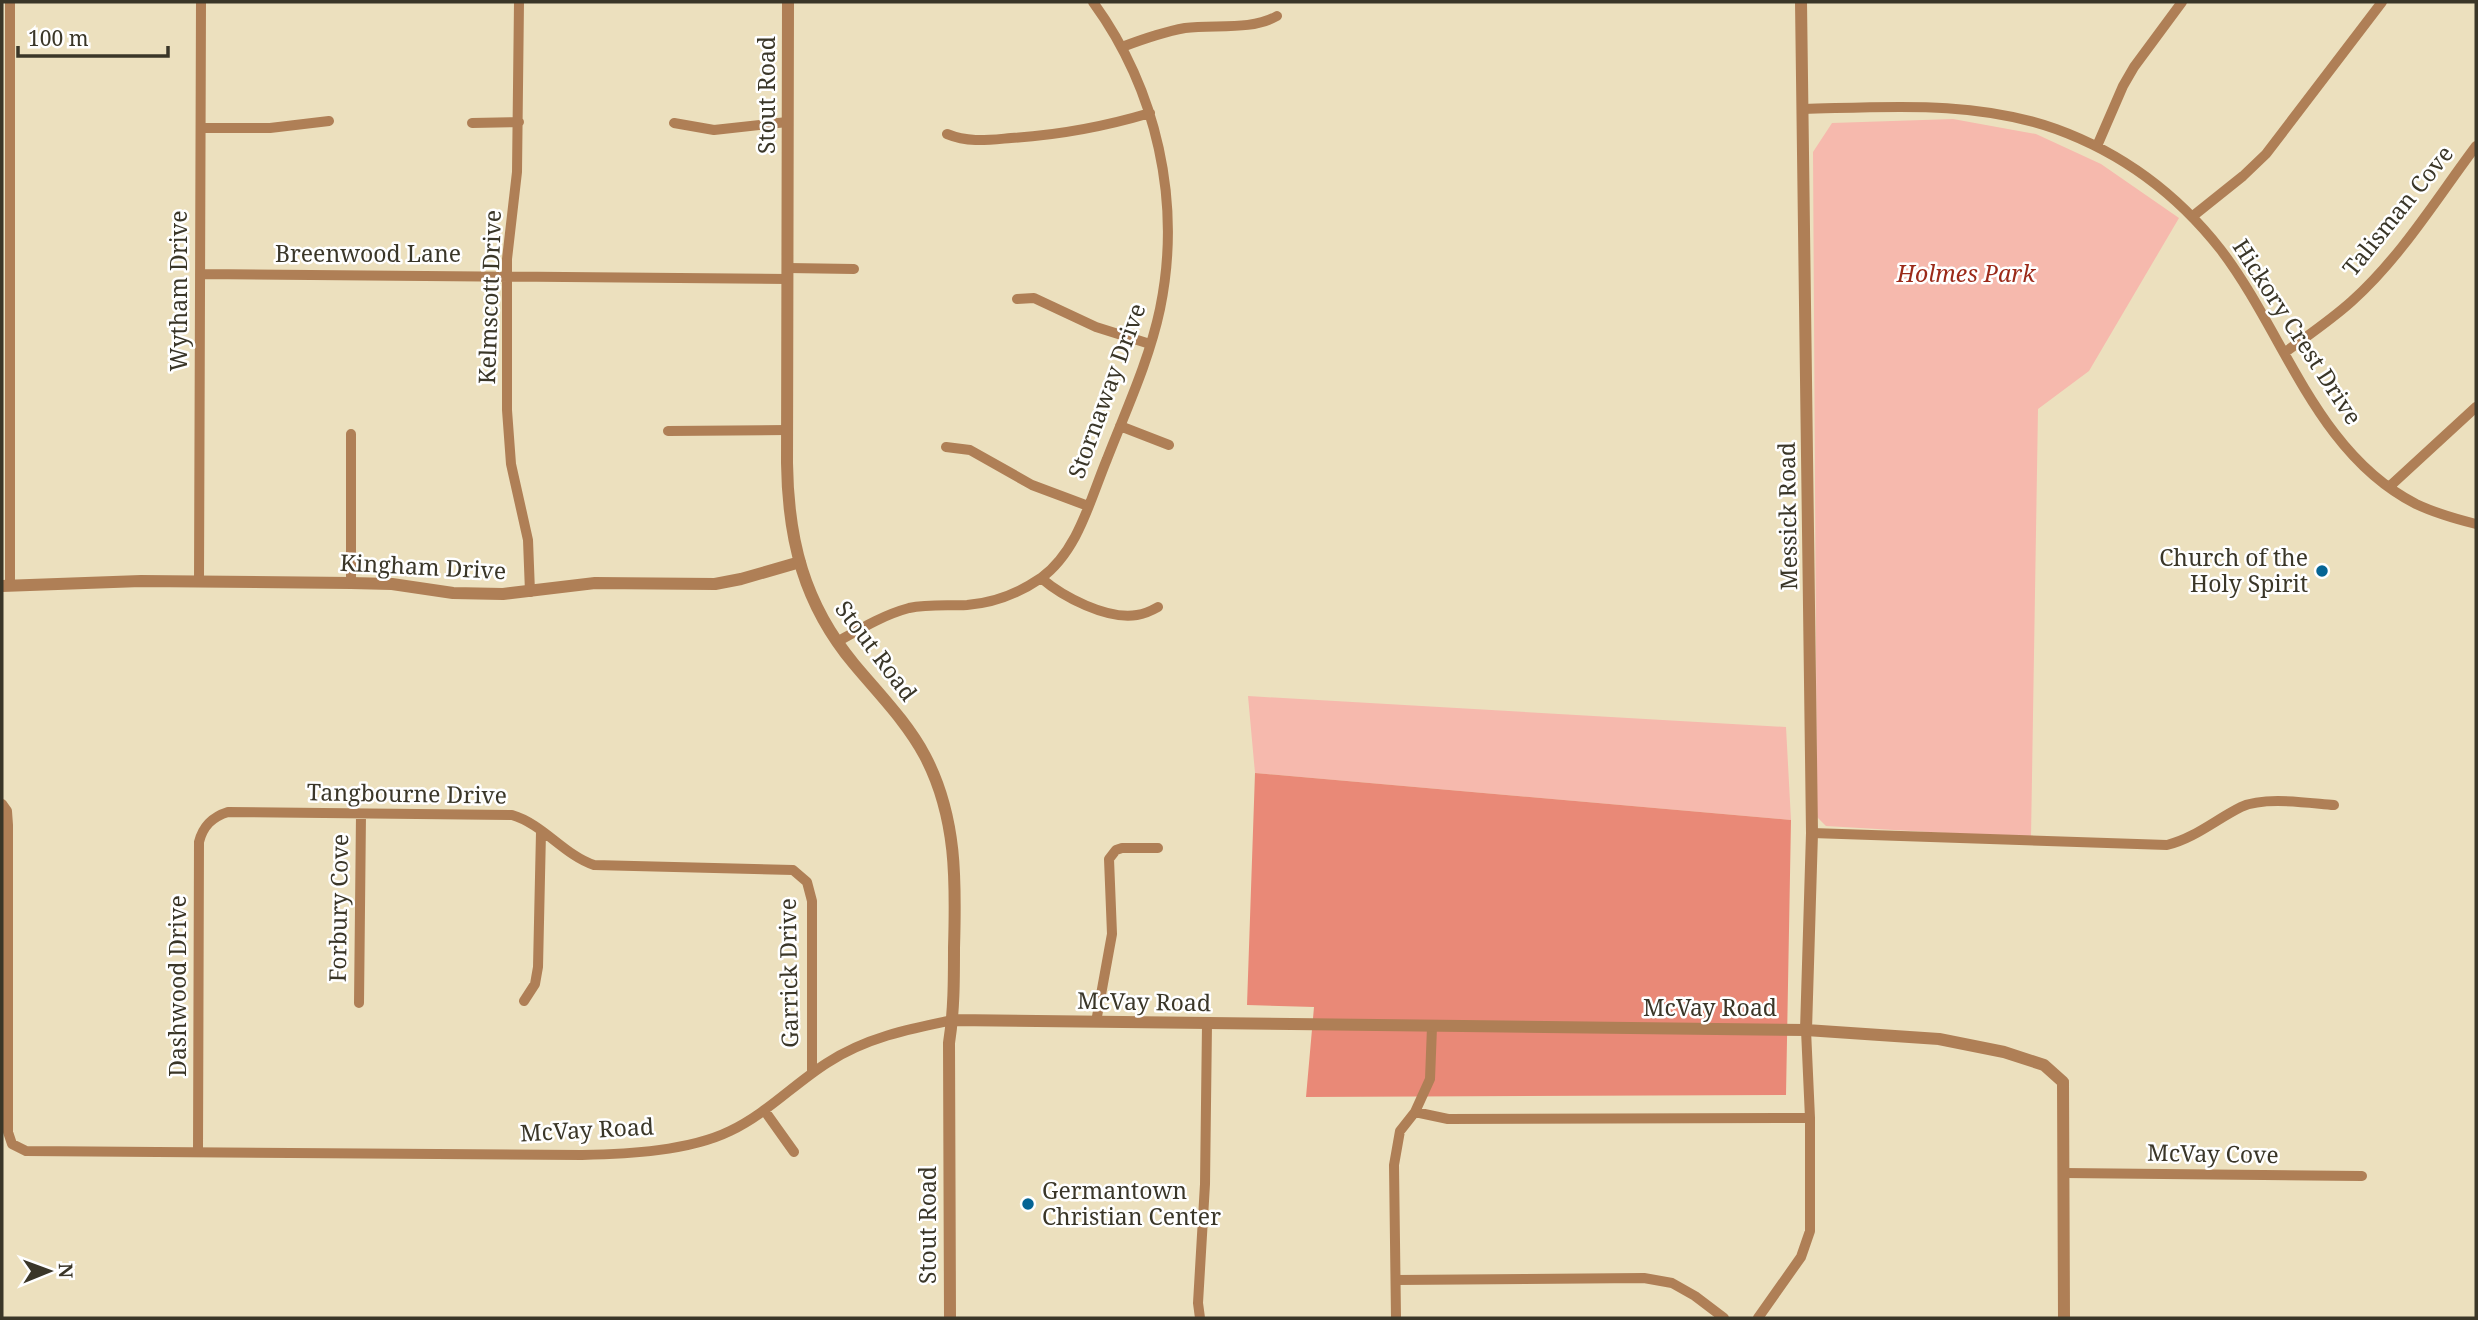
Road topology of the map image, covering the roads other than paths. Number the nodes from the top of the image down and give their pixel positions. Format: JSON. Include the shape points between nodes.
{"nodes":[{"id":1,"x":10,"y":2,"type":"edge"},
{"id":2,"x":201,"y":2,"type":"edge"},
{"id":3,"x":519,"y":2,"type":"edge"},
{"id":4,"x":788,"y":2,"type":"edge"},
{"id":5,"x":1093,"y":2,"type":"edge"},
{"id":6,"x":1801,"y":2,"type":"edge"},
{"id":7,"x":2182,"y":2,"type":"edge"},
{"id":8,"x":2382,"y":2,"type":"edge"},
{"id":9,"x":1277,"y":16,"type":"dead end"},
{"id":10,"x":1122,"y":47,"type":"junction"},
{"id":11,"x":1804,"y":109,"type":"junction"},
{"id":12,"x":1150,"y":113,"type":"junction"},
{"id":13,"x":329,"y":121,"type":"dead end"},
{"id":14,"x":472,"y":122,"type":"dead end"},
{"id":15,"x":519,"y":122,"type":"junction"},
{"id":16,"x":674,"y":122,"type":"dead end"},
{"id":17,"x":787,"y":122,"type":"junction"},
{"id":18,"x":201,"y":128,"type":"junction"},
{"id":19,"x":947,"y":134,"type":"dead end"},
{"id":20,"x":2097,"y":146,"type":"junction"},
{"id":21,"x":2476,"y":146,"type":"edge"},
{"id":22,"x":2193,"y":216,"type":"junction"},
{"id":23,"x":854,"y":269,"type":"dead end"},
{"id":24,"x":200,"y":274,"type":"junction"},
{"id":25,"x":788,"y":274,"type":"junction"},
{"id":26,"x":507,"y":275,"type":"junction"},
{"id":27,"x":1017,"y":299,"type":"dead end"},
{"id":28,"x":1150,"y":344,"type":"junction"},
{"id":29,"x":2284,"y":353,"type":"junction"},
{"id":30,"x":2476,"y":407,"type":"edge"},
{"id":31,"x":1120,"y":426,"type":"junction"},
{"id":32,"x":668,"y":430,"type":"dead end"},
{"id":33,"x":787,"y":430,"type":"junction"},
{"id":34,"x":351,"y":434,"type":"dead end"},
{"id":35,"x":1169,"y":445,"type":"dead end"},
{"id":36,"x":947,"y":447,"type":"dead end"},
{"id":37,"x":2389,"y":487,"type":"junction"},
{"id":38,"x":1088,"y":506,"type":"junction"},
{"id":39,"x":2476,"y":524,"type":"edge"},
{"id":40,"x":800,"y":562,"type":"junction"},
{"id":41,"x":1041,"y":578,"type":"junction"},
{"id":42,"x":199,"y":581,"type":"junction"},
{"id":43,"x":351,"y":583,"type":"junction"},
{"id":44,"x":6,"y":586,"type":"edge"},
{"id":45,"x":530,"y":592,"type":"junction"},
{"id":46,"x":1158,"y":607,"type":"dead end"},
{"id":47,"x":837,"y":642,"type":"junction"},
{"id":48,"x":3,"y":804,"type":"edge"},
{"id":49,"x":2334,"y":805,"type":"dead end"},
{"id":50,"x":361,"y":814,"type":"junction"},
{"id":51,"x":209,"y":822,"type":"joint"},
{"id":52,"x":541,"y":832,"type":"junction"},
{"id":53,"x":1812,"y":833,"type":"junction"},
{"id":54,"x":1158,"y":848,"type":"dead end"},
{"id":55,"x":801,"y":875,"type":"joint"},
{"id":56,"x":524,"y":1001,"type":"dead end"},
{"id":57,"x":359,"y":1003,"type":"dead end"},
{"id":58,"x":953,"y":1020,"type":"junction"},
{"id":59,"x":1096,"y":1022,"type":"junction"},
{"id":60,"x":1207,"y":1024,"type":"junction"},
{"id":61,"x":1432,"y":1027,"type":"junction"},
{"id":62,"x":1806,"y":1030,"type":"junction"},
{"id":63,"x":812,"y":1073,"type":"junction"},
{"id":64,"x":764,"y":1111,"type":"junction"},
{"id":65,"x":1415,"y":1112,"type":"junction"},
{"id":66,"x":1810,"y":1118,"type":"junction"},
{"id":67,"x":198,"y":1152,"type":"junction"},
{"id":68,"x":794,"y":1152,"type":"dead end"},
{"id":69,"x":2064,"y":1173,"type":"junction"},
{"id":70,"x":2362,"y":1176,"type":"dead end"},
{"id":71,"x":1396,"y":1280,"type":"junction"},
{"id":72,"x":950,"y":1318,"type":"edge"},
{"id":73,"x":1200,"y":1318,"type":"edge"},
{"id":74,"x":1396,"y":1318,"type":"edge"},
{"id":75,"x":1724,"y":1318,"type":"edge"},
{"id":76,"x":1758,"y":1318,"type":"edge"},
{"id":77,"x":2064,"y":1318,"type":"edge"}],
"edges":[{"from":1,"to":44,"type":"street"},
{"from":2,"to":18,"type":"street","name":"Wytham Drive"},
{"from":3,"to":15,"type":"street","name":"Kelmscott Drive"},
{"from":4,"to":17,"type":"street","name":"Stout Road"},
{"from":5,"to":10,"type":"street","name":"Stornaway Drive"},
{"from":6,"to":11,"type":"street","name":"Messick Road"},
{"from":7,"to":20,"type":"street","via":[[2134,67]]},
{"from":8,"to":22,"type":"street","via":[[2266,154]]},
{"from":9,"to":10,"type":"street","via":[[1261,24],[1172,31]]},
{"from":10,"to":12,"type":"street","name":"Stornaway Drive"},
{"from":11,"to":20,"type":"street","name":"Hickory Crest Drive","via":[[1970,109],[2035,123]]},
{"from":11,"to":53,"type":"street","name":"Messick Road"},
{"from":12,"to":19,"type":"street","via":[[1052,135],[968,141]]},
{"from":12,"to":28,"type":"street","name":"Stornaway Drive","via":[[1162,165],[1168,238],[1163,289]]},
{"from":13,"to":18,"type":"street","via":[[270,128]]},
{"from":14,"to":15,"type":"street"},
{"from":15,"to":26,"type":"street","name":"Kelmscott Drive"},
{"from":16,"to":17,"type":"street","via":[[714,130]]},
{"from":17,"to":25,"type":"street","name":"Stout Road"},
{"from":18,"to":24,"type":"street","name":"Wytham Drive"},
{"from":20,"to":22,"type":"street","name":"Hickory Crest Drive","via":[[2159,186]]},
{"from":21,"to":29,"type":"street","name":"Talisman Cove","via":[[2368,285]]},
{"from":22,"to":29,"type":"street","name":"Hickory Crest Drive","via":[[2244,282]]},
{"from":23,"to":25,"type":"street","name":"Breenwood Lane"},
{"from":24,"to":26,"type":"street","name":"Breenwood Lane"},
{"from":24,"to":42,"type":"street","name":"Wytham Drive"},
{"from":25,"to":26,"type":"street","name":"Breenwood Lane"},
{"from":25,"to":33,"type":"street","name":"Stout Road"},
{"from":26,"to":45,"type":"street","name":"Kelmscott Drive","via":[[507,429],[527,533]]},
{"from":27,"to":28,"type":"street","via":[[1034,298],[1096,327]]},
{"from":28,"to":31,"type":"street","name":"Stornaway Drive"},
{"from":29,"to":37,"type":"street","name":"Hickory Crest Drive","via":[[2335,433]]},
{"from":30,"to":37,"type":"street"},
{"from":31,"to":35,"type":"street"},
{"from":31,"to":38,"type":"street","name":"Stornaway Drive"},
{"from":32,"to":33,"type":"street"},
{"from":33,"to":40,"type":"street","name":"Stout Road","via":[[789,514]]},
{"from":34,"to":43,"type":"street"},
{"from":36,"to":38,"type":"street","via":[[970,450],[1026,481]]},
{"from":37,"to":39,"type":"street","name":"Hickory Crest Drive","via":[[2435,512]]},
{"from":38,"to":41,"type":"street","name":"Stornaway Drive","via":[[1071,545]]},
{"from":40,"to":45,"type":"street","name":"Kingham Drive","via":[[715,584],[595,583]]},
{"from":40,"to":47,"type":"street","name":"Stout Road","via":[[817,610]]},
{"from":41,"to":46,"type":"street","via":[[1063,594],[1117,615],[1138,615]]},
{"from":41,"to":47,"type":"street","name":"Stornaway Drive","via":[[994,600],[909,608]]},
{"from":42,"to":43,"type":"street","name":"Kingham Drive"},
{"from":42,"to":44,"type":"street","name":"Kingham Drive"},
{"from":43,"to":45,"type":"street","name":"Kingham Drive","via":[[453,593]]},
{"from":47,"to":58,"type":"street","name":"Stout Road","via":[[914,736],[944,802],[955,869]]},
{"from":48,"to":67,"type":"street","name":"McVay Road","via":[[8,825],[7,1124],[12,1144],[31,1152]]},
{"from":49,"to":53,"type":"street","via":[[2269,802],[2243,806],[2186,840],[2167,845]]},
{"from":50,"to":51,"type":"street","name":"Tangbourne Drive","via":[[234,812]]},
{"from":50,"to":52,"type":"street","name":"Tangbourne Drive","via":[[512,815]]},
{"from":50,"to":57,"type":"street","name":"Forbury Cove"},
{"from":51,"to":67,"type":"street","name":"Dashwood Drive","via":[[199,847]]},
{"from":52,"to":55,"type":"street","name":"Tangbourne Drive","via":[[582,860],[598,865],[784,868]]},
{"from":52,"to":56,"type":"street","via":[[538,967],[535,984]]},
{"from":53,"to":62,"type":"street","name":"Messick Road"},
{"from":54,"to":59,"type":"street","via":[[1122,848],[1109,859],[1112,934]]},
{"from":55,"to":63,"type":"street","name":"Garrick Drive","via":[[812,901]]},
{"from":58,"to":59,"type":"street","name":"McVay Road"},
{"from":58,"to":63,"type":"street","name":"McVay Road","via":[[873,1040]]},
{"from":58,"to":72,"type":"street","name":"Stout Road","via":[[948,1136]]},
{"from":59,"to":60,"type":"street","name":"McVay Road"},
{"from":60,"to":61,"type":"street","name":"McVay Road"},
{"from":60,"to":73,"type":"street"},
{"from":61,"to":62,"type":"street","name":"McVay Road"},
{"from":61,"to":65,"type":"street","via":[[1430,1079]]},
{"from":62,"to":66,"type":"street"},
{"from":62,"to":69,"type":"street","name":"McVay Road","via":[[1939,1039],[2044,1065],[2063,1082]]},
{"from":63,"to":64,"type":"street","name":"McVay Road"},
{"from":64,"to":67,"type":"street","name":"McVay Road","via":[[708,1139],[605,1155]]},
{"from":64,"to":68,"type":"street"},
{"from":65,"to":66,"type":"street","via":[[1448,1119]]},
{"from":65,"to":71,"type":"street","via":[[1400,1131],[1394,1165]]},
{"from":66,"to":76,"type":"street","via":[[1810,1231],[1801,1257]]},
{"from":69,"to":70,"type":"street","name":"McVay Cove"},
{"from":69,"to":77,"type":"street","name":"McVay Road"},
{"from":71,"to":74,"type":"street"},
{"from":71,"to":75,"type":"street","via":[[1644,1278],[1672,1283]]}]}
